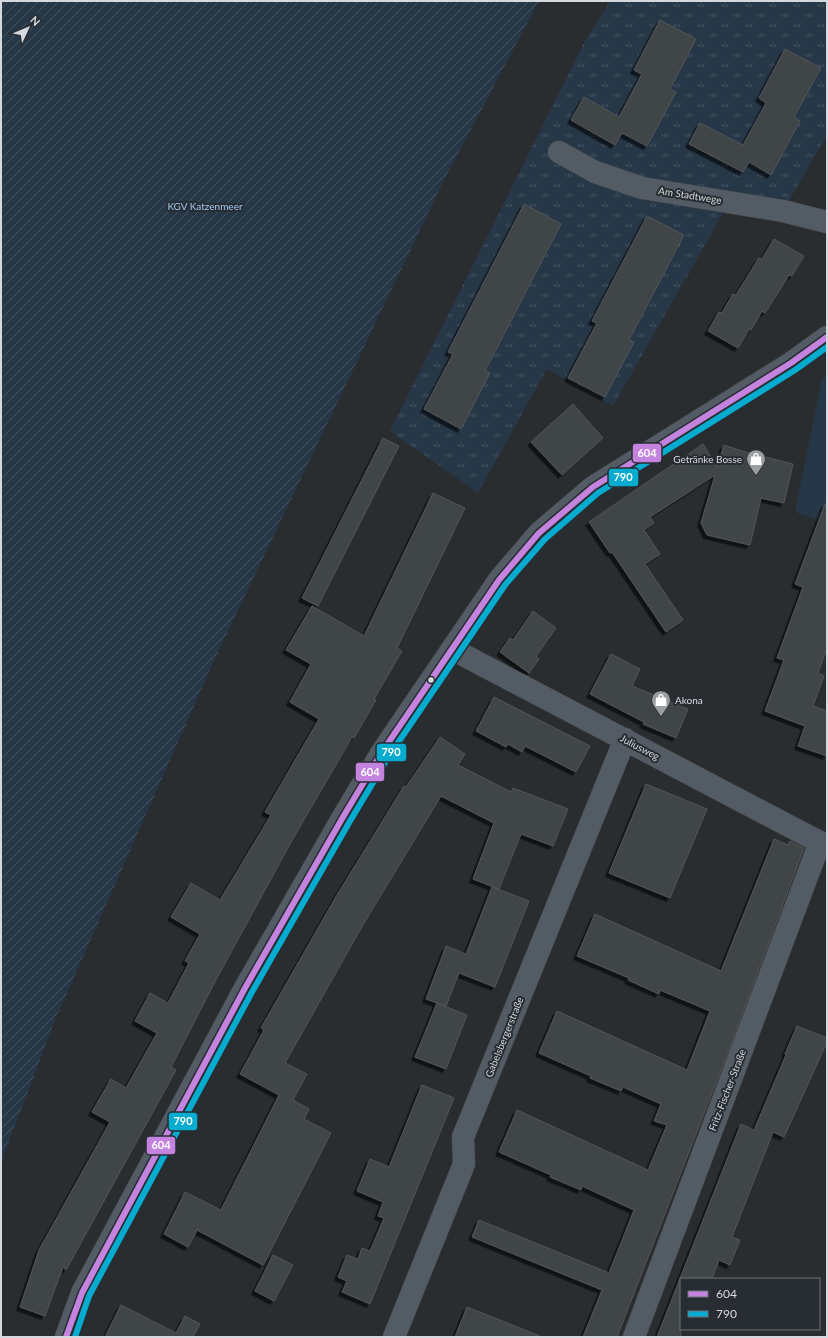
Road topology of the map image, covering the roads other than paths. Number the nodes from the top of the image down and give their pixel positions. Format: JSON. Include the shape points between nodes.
{"nodes":[{"id":1,"x":559,"y":152,"type":"dead end"},
{"id":2,"x":827,"y":222,"type":"edge"},
{"id":3,"x":827,"y":337,"type":"edge"},
{"id":4,"x":452,"y":649,"type":"junction"},
{"id":5,"x":625,"y":739,"type":"junction"},
{"id":6,"x":824,"y":844,"type":"edge"},
{"id":7,"x":66,"y":1337,"type":"edge"},
{"id":8,"x":394,"y":1337,"type":"edge"},
{"id":9,"x":634,"y":1337,"type":"edge"}],
"edges":[{"from":1,"to":2,"type":"street","name":"Am Stadtwege","via":[[595,172],[642,188],[768,208]]},
{"from":3,"to":4,"type":"street","via":[[791,363],[623,467],[566,508],[519,555]]},
{"from":4,"to":5,"type":"street","name":"Juliusweg"},
{"from":4,"to":7,"type":"street","via":[[382,752],[245,988],[82,1293]]},
{"from":5,"to":6,"type":"street","name":"Juliusweg"},
{"from":5,"to":8,"type":"street","name":"Gabelsbergerstraße","via":[[463,1137],[464,1164]]},
{"from":6,"to":9,"type":"street","name":"Fritz-Fischer-Straße"}]}
